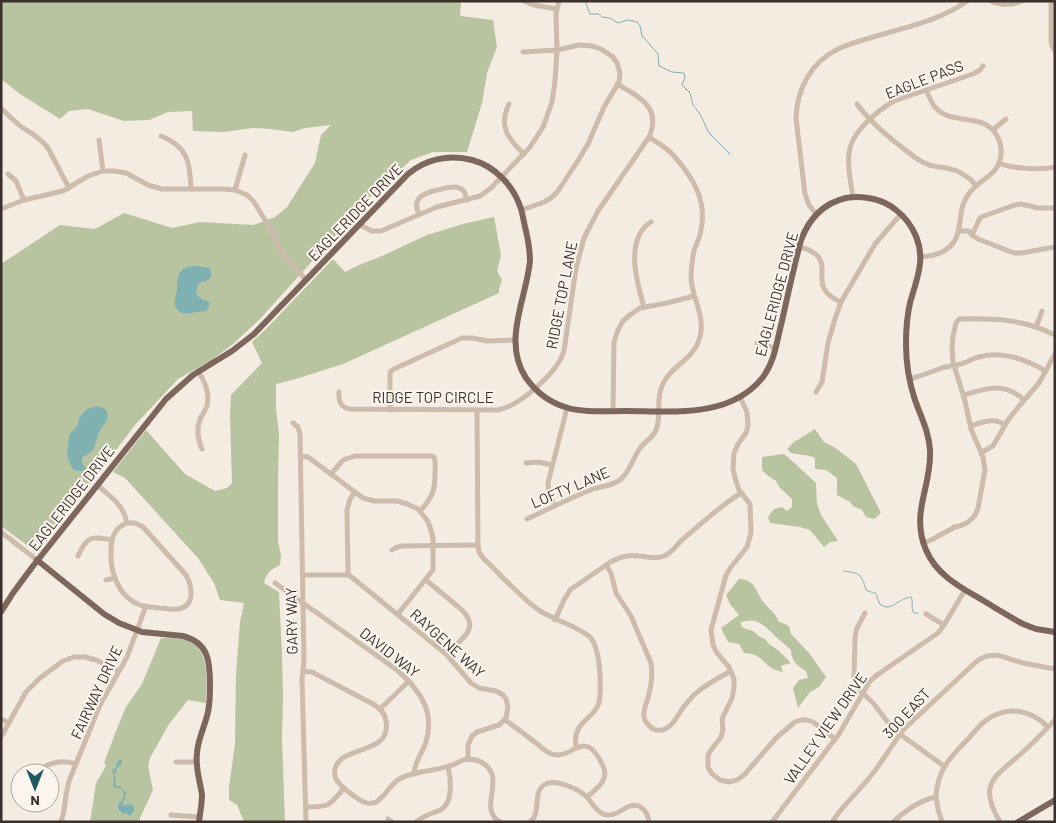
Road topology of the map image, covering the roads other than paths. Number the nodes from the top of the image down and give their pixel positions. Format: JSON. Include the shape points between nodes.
{"nodes":[{"id":1,"x":524,"y":1,"type":"edge"},
{"id":2,"x":559,"y":1,"type":"edge"},
{"id":3,"x":967,"y":1,"type":"edge"},
{"id":4,"x":991,"y":1,"type":"edge"},
{"id":5,"x":1022,"y":1,"type":"edge"},
{"id":6,"x":1051,"y":1,"type":"edge"},
{"id":7,"x":556,"y":9,"type":"junction"},
{"id":8,"x":557,"y":50,"type":"junction"},
{"id":9,"x":1055,"y":51,"type":"edge"},
{"id":10,"x":522,"y":52,"type":"dead end"},
{"id":11,"x":983,"y":66,"type":"dead end"},
{"id":12,"x":618,"y":84,"type":"junction"},
{"id":13,"x":926,"y":90,"type":"junction"},
{"id":14,"x":509,"y":104,"type":"dead end"},
{"id":15,"x":857,"y":104,"type":"dead end"},
{"id":16,"x":1,"y":108,"type":"edge"},
{"id":17,"x":1006,"y":119,"type":"dead end"},
{"id":18,"x":870,"y":120,"type":"junction"},
{"id":19,"x":993,"y":130,"type":"junction"},
{"id":20,"x":161,"y":136,"type":"dead end"},
{"id":21,"x":649,"y":137,"type":"junction"},
{"id":22,"x":99,"y":140,"type":"dead end"},
{"id":23,"x":524,"y":154,"type":"junction"},
{"id":24,"x":244,"y":155,"type":"dead end"},
{"id":25,"x":999,"y":163,"type":"junction"},
{"id":26,"x":1055,"y":168,"type":"edge"},
{"id":27,"x":103,"y":171,"type":"junction"},
{"id":28,"x":8,"y":174,"type":"dead end"},
{"id":29,"x":502,"y":177,"type":"junction"},
{"id":30,"x":976,"y":185,"type":"junction"},
{"id":31,"x":69,"y":188,"type":"junction"},
{"id":32,"x":191,"y":189,"type":"junction"},
{"id":33,"x":235,"y":190,"type":"junction"},
{"id":34,"x":853,"y":197,"type":"junction"},
{"id":35,"x":24,"y":200,"type":"junction"},
{"id":36,"x":467,"y":200,"type":"junction"},
{"id":37,"x":1055,"y":208,"type":"edge"},
{"id":38,"x":1,"y":209,"type":"edge"},
{"id":39,"x":522,"y":210,"type":"junction"},
{"id":40,"x":419,"y":214,"type":"junction"},
{"id":41,"x":816,"y":214,"type":"junction"},
{"id":42,"x":902,"y":214,"type":"junction"},
{"id":43,"x":651,"y":222,"type":"dead end"},
{"id":44,"x":360,"y":224,"type":"junction"},
{"id":45,"x":960,"y":231,"type":"junction"},
{"id":46,"x":972,"y":235,"type":"junction"},
{"id":47,"x":799,"y":247,"type":"junction"},
{"id":48,"x":1055,"y":247,"type":"edge"},
{"id":49,"x":920,"y":257,"type":"junction"},
{"id":50,"x":306,"y":280,"type":"junction"},
{"id":51,"x":694,"y":296,"type":"junction"},
{"id":52,"x":841,"y":302,"type":"junction"},
{"id":53,"x":644,"y":307,"type":"junction"},
{"id":54,"x":1042,"y":311,"type":"dead end"},
{"id":55,"x":1036,"y":327,"type":"junction"},
{"id":56,"x":1055,"y":336,"type":"edge"},
{"id":57,"x":515,"y":340,"type":"junction"},
{"id":58,"x":757,"y":343,"type":"dead end"},
{"id":59,"x":776,"y":348,"type":"junction"},
{"id":60,"x":1055,"y":354,"type":"edge"},
{"id":61,"x":954,"y":365,"type":"junction"},
{"id":62,"x":198,"y":371,"type":"junction"},
{"id":63,"x":1046,"y":371,"type":"junction"},
{"id":64,"x":910,"y":379,"type":"junction"},
{"id":65,"x":534,"y":388,"type":"junction"},
{"id":66,"x":339,"y":392,"type":"dead end"},
{"id":67,"x":816,"y":392,"type":"dead end"},
{"id":68,"x":964,"y":395,"type":"junction"},
{"id":69,"x":740,"y":397,"type":"junction"},
{"id":70,"x":1024,"y":400,"type":"junction"},
{"id":71,"x":567,"y":408,"type":"junction"},
{"id":72,"x":390,"y":410,"type":"junction"},
{"id":73,"x":477,"y":410,"type":"junction"},
{"id":74,"x":614,"y":411,"type":"junction"},
{"id":75,"x":658,"y":411,"type":"junction"},
{"id":76,"x":293,"y":423,"type":"dead end"},
{"id":77,"x":1005,"y":425,"type":"junction"},
{"id":78,"x":970,"y":426,"type":"junction"},
{"id":79,"x":202,"y":449,"type":"dead end"},
{"id":80,"x":982,"y":452,"type":"junction"},
{"id":81,"x":300,"y":456,"type":"junction"},
{"id":82,"x":526,"y":463,"type":"dead end"},
{"id":83,"x":552,"y":465,"type":"junction"},
{"id":84,"x":332,"y":474,"type":"junction"},
{"id":85,"x":97,"y":485,"type":"junction"},
{"id":86,"x":355,"y":492,"type":"junction"},
{"id":87,"x":741,"y":493,"type":"junction"},
{"id":88,"x":555,"y":506,"type":"junction"},
{"id":89,"x":420,"y":511,"type":"junction"},
{"id":90,"x":527,"y":519,"type":"dead end"},
{"id":91,"x":127,"y":523,"type":"junction"},
{"id":92,"x":1,"y":532,"type":"edge"},
{"id":93,"x":112,"y":540,"type":"junction"},
{"id":94,"x":923,"y":543,"type":"junction"},
{"id":95,"x":478,"y":545,"type":"junction"},
{"id":96,"x":433,"y":546,"type":"junction"},
{"id":97,"x":392,"y":550,"type":"dead end"},
{"id":98,"x":78,"y":556,"type":"dead end"},
{"id":99,"x":37,"y":560,"type":"junction"},
{"id":100,"x":606,"y":565,"type":"junction"},
{"id":101,"x":348,"y":574,"type":"junction"},
{"id":102,"x":302,"y":575,"type":"junction"},
{"id":103,"x":115,"y":578,"type":"junction"},
{"id":104,"x":106,"y":580,"type":"dead end"},
{"id":105,"x":426,"y":580,"type":"junction"},
{"id":106,"x":275,"y":583,"type":"dead end"},
{"id":107,"x":965,"y":590,"type":"junction"},
{"id":108,"x":303,"y":603,"type":"junction"},
{"id":109,"x":146,"y":606,"type":"junction"},
{"id":110,"x":1,"y":612,"type":"edge"},
{"id":111,"x":865,"y":613,"type":"dead end"},
{"id":112,"x":398,"y":614,"type":"junction"},
{"id":113,"x":926,"y":614,"type":"dead end"},
{"id":114,"x":555,"y":620,"type":"junction"},
{"id":115,"x":944,"y":625,"type":"junction"},
{"id":116,"x":137,"y":630,"type":"junction"},
{"id":117,"x":1055,"y":632,"type":"edge"},
{"id":118,"x":446,"y":654,"type":"junction"},
{"id":119,"x":1055,"y":669,"type":"edge"},
{"id":120,"x":304,"y":670,"type":"junction"},
{"id":121,"x":120,"y":671,"type":"junction"},
{"id":122,"x":731,"y":671,"type":"junction"},
{"id":123,"x":409,"y":681,"type":"junction"},
{"id":124,"x":862,"y":694,"type":"junction"},
{"id":125,"x":380,"y":709,"type":"junction"},
{"id":126,"x":1,"y":719,"type":"edge"},
{"id":127,"x":505,"y":720,"type":"junction"},
{"id":128,"x":1055,"y":720,"type":"edge"},
{"id":129,"x":9,"y":723,"type":"junction"},
{"id":130,"x":1048,"y":727,"type":"junction"},
{"id":131,"x":900,"y":734,"type":"junction"},
{"id":132,"x":1,"y":737,"type":"edge"},
{"id":133,"x":835,"y":739,"type":"junction"},
{"id":134,"x":576,"y":747,"type":"junction"},
{"id":135,"x":468,"y":759,"type":"junction"},
{"id":136,"x":176,"y":762,"type":"dead end"},
{"id":137,"x":196,"y":762,"type":"junction"},
{"id":138,"x":51,"y":763,"type":"edge"},
{"id":139,"x":76,"y":764,"type":"junction"},
{"id":140,"x":944,"y":766,"type":"junction"},
{"id":141,"x":448,"y":767,"type":"junction"},
{"id":142,"x":414,"y":774,"type":"junction"},
{"id":143,"x":344,"y":788,"type":"junction"},
{"id":144,"x":936,"y":797,"type":"junction"},
{"id":145,"x":587,"y":798,"type":"junction"},
{"id":146,"x":1055,"y":800,"type":"edge"},
{"id":147,"x":306,"y":807,"type":"junction"},
{"id":148,"x":171,"y":815,"type":"dead end"},
{"id":149,"x":199,"y":820,"type":"edge"},
{"id":150,"x":532,"y":821,"type":"edge"},
{"id":151,"x":61,"y":822,"type":"edge"},
{"id":152,"x":306,"y":822,"type":"edge"},
{"id":153,"x":416,"y":822,"type":"edge"},
{"id":154,"x":500,"y":822,"type":"edge"},
{"id":155,"x":649,"y":822,"type":"edge"},
{"id":156,"x":772,"y":822,"type":"edge"},
{"id":157,"x":832,"y":822,"type":"edge"},
{"id":158,"x":894,"y":822,"type":"edge"},
{"id":159,"x":942,"y":822,"type":"edge"},
{"id":160,"x":1000,"y":822,"type":"edge"},
{"id":161,"x":1018,"y":822,"type":"edge"}],
"edges":[{"from":1,"to":7,"type":"street"},
{"from":2,"to":7,"type":"street"},
{"from":3,"to":41,"type":"street","via":[[937,17],[836,50],[808,76],[800,93],[796,118],[805,194]]},
{"from":4,"to":5,"type":"street","via":[[1004,5]]},
{"from":6,"to":9,"type":"street","via":[[1051,41]]},
{"from":7,"to":8,"type":"street"},
{"from":8,"to":10,"type":"street"},
{"from":8,"to":12,"type":"street","via":[[578,45],[601,49],[617,63],[620,73]]},
{"from":8,"to":23,"type":"street","via":[[550,108],[540,133]]},
{"from":11,"to":13,"type":"street","name":"EAGLE PASS","via":[[973,74]]},
{"from":12,"to":21,"type":"street","name":"RIDGE TOP LANE","via":[[648,105],[653,122]]},
{"from":12,"to":39,"type":"street","via":[[583,152],[558,191],[548,200]]},
{"from":13,"to":18,"type":"street","name":"EAGLE PASS","via":[[894,101]]},
{"from":13,"to":19,"type":"street","via":[[942,113],[980,122]]},
{"from":14,"to":23,"type":"street","via":[[504,117],[506,131]]},
{"from":15,"to":18,"type":"street"},
{"from":16,"to":31,"type":"street","via":[[43,142]]},
{"from":17,"to":19,"type":"street"},
{"from":18,"to":30,"type":"street","via":[[919,160],[958,171]]},
{"from":18,"to":34,"type":"street","name":"EAGLE PASS","via":[[856,134],[849,149]]},
{"from":19,"to":25,"type":"street","via":[[1001,146]]},
{"from":20,"to":32,"type":"street","via":[[173,141],[185,154],[190,166]]},
{"from":21,"to":51,"type":"street","name":"LOFTY LANE","via":[[676,158],[695,184],[701,200],[702,230],[691,268]]},
{"from":21,"to":65,"type":"street","name":"RIDGE TOP LANE","via":[[598,211],[584,238],[562,357]]},
{"from":22,"to":27,"type":"street"},
{"from":23,"to":29,"type":"street"},
{"from":24,"to":33,"type":"street"},
{"from":25,"to":26,"type":"street","via":[[1037,169]]},
{"from":25,"to":30,"type":"street","via":[[992,174]]},
{"from":27,"to":31,"type":"street"},
{"from":27,"to":32,"type":"street","via":[[126,174],[158,188]]},
{"from":28,"to":35,"type":"street","via":[[16,181]]},
{"from":29,"to":36,"type":"street","via":[[484,194]]},
{"from":29,"to":39,"type":"main road","name":"EAGLERIDGE DRIVE"},
{"from":29,"to":44,"type":"main road","name":"EAGLERIDGE DRIVE","via":[[489,167],[469,159],[446,158],[429,162],[408,174]]},
{"from":30,"to":45,"type":"street","via":[[960,211]]},
{"from":31,"to":35,"type":"street"},
{"from":32,"to":33,"type":"street"},
{"from":33,"to":50,"type":"street","via":[[254,202],[279,249]]},
{"from":34,"to":41,"type":"main road","name":"EAGLERIDGE DRIVE","via":[[834,202]]},
{"from":34,"to":42,"type":"main road","name":"EAGLERIDGE DRIVE","via":[[880,201]]},
{"from":35,"to":38,"type":"street"},
{"from":36,"to":40,"type":"street"},
{"from":36,"to":40,"type":"street","via":[[464,191],[458,187],[427,192],[418,201],[416,208]]},
{"from":37,"to":46,"type":"street","via":[[1013,205],[980,218]]},
{"from":39,"to":57,"type":"main road","name":"EAGLERIDGE DRIVE","via":[[530,256]]},
{"from":40,"to":44,"type":"street","via":[[381,231],[372,231]]},
{"from":41,"to":47,"type":"main road","name":"EAGLERIDGE DRIVE"},
{"from":42,"to":49,"type":"main road","name":"EAGLERIDGE DRIVE","via":[[916,235]]},
{"from":42,"to":52,"type":"street","via":[[874,244]]},
{"from":43,"to":53,"type":"street","via":[[641,232],[635,254],[636,276]]},
{"from":44,"to":50,"type":"main road","name":"EAGLERIDGE DRIVE"},
{"from":45,"to":46,"type":"street","via":[[969,231]]},
{"from":45,"to":49,"type":"street","via":[[946,250],[934,256]]},
{"from":46,"to":48,"type":"street","via":[[1009,252]]},
{"from":47,"to":52,"type":"street","via":[[818,256],[824,290]]},
{"from":47,"to":59,"type":"main road","name":"EAGLERIDGE DRIVE"},
{"from":49,"to":64,"type":"main road","name":"EAGLERIDGE DRIVE","via":[[906,328]]},
{"from":50,"to":62,"type":"main road","name":"EAGLERIDGE DRIVE","via":[[254,334]]},
{"from":51,"to":53,"type":"street"},
{"from":51,"to":75,"type":"street","name":"LOFTY LANE","via":[[701,316],[698,345],[664,380]]},
{"from":52,"to":67,"type":"street","via":[[828,343],[822,382]]},
{"from":53,"to":74,"type":"street","via":[[626,318],[616,334]]},
{"from":54,"to":55,"type":"street"},
{"from":55,"to":56,"type":"street"},
{"from":55,"to":61,"type":"street","via":[[1002,320],[959,319],[953,336]]},
{"from":57,"to":65,"type":"main road","name":"EAGLERIDGE DRIVE","via":[[519,364]]},
{"from":57,"to":72,"type":"street","via":[[462,338],[394,369],[390,374]]},
{"from":58,"to":59,"type":"street"},
{"from":59,"to":69,"type":"main road","name":"EAGLERIDGE DRIVE","via":[[762,379]]},
{"from":60,"to":63,"type":"street"},
{"from":61,"to":63,"type":"street","via":[[981,356],[996,355],[1021,359]]},
{"from":61,"to":64,"type":"street"},
{"from":61,"to":68,"type":"street"},
{"from":62,"to":79,"type":"street","via":[[208,397],[198,428]]},
{"from":62,"to":85,"type":"main road","name":"EAGLERIDGE DRIVE","via":[[166,399]]},
{"from":63,"to":70,"type":"street"},
{"from":64,"to":94,"type":"main road","name":"EAGLERIDGE DRIVE","via":[[929,445],[929,467],[919,515]]},
{"from":65,"to":71,"type":"main road","name":"EAGLERIDGE DRIVE","via":[[544,398]]},
{"from":65,"to":73,"type":"street","name":"RIDGE TOP CIRCLE","via":[[510,406],[498,410]]},
{"from":66,"to":72,"type":"street","name":"RIDGE TOP CIRCLE","via":[[339,402],[346,408]]},
{"from":68,"to":70,"type":"street","via":[[1003,389]]},
{"from":68,"to":78,"type":"street"},
{"from":69,"to":75,"type":"main road","name":"EAGLERIDGE DRIVE","via":[[702,410]]},
{"from":69,"to":87,"type":"street","via":[[748,423],[734,453],[735,478]]},
{"from":70,"to":77,"type":"street"},
{"from":71,"to":74,"type":"main road","name":"EAGLERIDGE DRIVE"},
{"from":71,"to":83,"type":"street"},
{"from":72,"to":73,"type":"street","name":"RIDGE TOP CIRCLE"},
{"from":73,"to":95,"type":"street"},
{"from":74,"to":75,"type":"main road","name":"EAGLERIDGE DRIVE"},
{"from":75,"to":88,"type":"street","name":"LOFTY LANE","via":[[655,432],[641,447],[621,479]]},
{"from":76,"to":81,"type":"street","name":"GARY WAY","via":[[299,430]]},
{"from":77,"to":78,"type":"street","via":[[992,420]]},
{"from":77,"to":80,"type":"street","via":[[992,447]]},
{"from":78,"to":80,"type":"street"},
{"from":80,"to":94,"type":"street","via":[[985,470],[977,512],[958,527]]},
{"from":81,"to":84,"type":"street","via":[[308,457]]},
{"from":81,"to":102,"type":"street","name":"GARY WAY"},
{"from":82,"to":83,"type":"street"},
{"from":83,"to":88,"type":"street","via":[[548,486]]},
{"from":84,"to":86,"type":"street"},
{"from":84,"to":89,"type":"street","via":[[343,460],[355,456],[432,456],[435,459],[434,491]]},
{"from":85,"to":91,"type":"street","via":[[118,503]]},
{"from":85,"to":99,"type":"main road","name":"EAGLERIDGE DRIVE"},
{"from":86,"to":89,"type":"street","via":[[372,500],[402,502]]},
{"from":86,"to":101,"type":"street","via":[[347,510]]},
{"from":87,"to":100,"type":"street","via":[[667,555],[655,558],[628,556]]},
{"from":87,"to":122,"type":"street","via":[[750,506],[750,538],[726,575],[711,633],[715,650]]},
{"from":88,"to":90,"type":"street","name":"LOFTY LANE"},
{"from":89,"to":96,"type":"street","via":[[430,527]]},
{"from":91,"to":93,"type":"street","via":[[116,530]]},
{"from":91,"to":109,"type":"street","via":[[143,527],[184,572],[191,588],[189,602],[181,608]]},
{"from":92,"to":99,"type":"street"},
{"from":93,"to":98,"type":"street","via":[[91,538]]},
{"from":93,"to":103,"type":"street"},
{"from":94,"to":107,"type":"main road","name":"EAGLERIDGE DRIVE","via":[[936,567]]},
{"from":95,"to":96,"type":"street"},
{"from":95,"to":114,"type":"street","via":[[484,559],[531,604]]},
{"from":96,"to":97,"type":"street","via":[[402,546]]},
{"from":96,"to":105,"type":"street","via":[[433,570]]},
{"from":99,"to":110,"type":"main road","name":"EAGLERIDGE DRIVE"},
{"from":99,"to":116,"type":"main road","via":[[104,614]]},
{"from":100,"to":114,"type":"street","via":[[568,592]]},
{"from":100,"to":122,"type":"street","via":[[616,594],[631,616],[651,663],[652,681],[644,714],[651,727],[660,730],[670,726],[694,695]]},
{"from":101,"to":102,"type":"street"},
{"from":101,"to":112,"type":"street","name":"RAYGENE WAY"},
{"from":102,"to":108,"type":"street","name":"GARY WAY"},
{"from":103,"to":104,"type":"street"},
{"from":103,"to":109,"type":"street","via":[[126,596]]},
{"from":105,"to":112,"type":"street"},
{"from":105,"to":118,"type":"street","via":[[469,619],[467,634]]},
{"from":106,"to":108,"type":"street","name":"DAVID WAY"},
{"from":107,"to":115,"type":"street","name":"VALLEY VIEW DRIVE"},
{"from":107,"to":117,"type":"main road","name":"EAGLERIDGE DRIVE","via":[[1023,624]]},
{"from":108,"to":120,"type":"street","name":"GARY WAY"},
{"from":108,"to":123,"type":"street","name":"DAVID WAY"},
{"from":109,"to":116,"type":"street","name":"FAIRWAY DRIVE"},
{"from":111,"to":124,"type":"street","via":[[855,641],[854,682]]},
{"from":112,"to":118,"type":"street","name":"RAYGENE WAY"},
{"from":113,"to":115,"type":"street"},
{"from":114,"to":134,"type":"street","via":[[589,636],[599,663],[599,704],[579,727]]},
{"from":115,"to":124,"type":"street","name":"VALLEY VIEW DRIVE","via":[[936,635],[873,679]]},
{"from":116,"to":121,"type":"street","name":"FAIRWAY DRIVE"},
{"from":116,"to":137,"type":"main road","via":[[189,638],[198,643],[207,655],[209,703]]},
{"from":118,"to":127,"type":"street","name":"RAYGENE WAY","via":[[473,685],[503,695],[508,710]]},
{"from":119,"to":131,"type":"street","name":"300 EAST","via":[[989,655],[977,661]]},
{"from":120,"to":125,"type":"street"},
{"from":120,"to":147,"type":"street","name":"GARY WAY"},
{"from":121,"to":129,"type":"street","via":[[88,657],[66,660],[31,686]]},
{"from":121,"to":139,"type":"street","name":"FAIRWAY DRIVE","via":[[100,705]]},
{"from":122,"to":133,"type":"street","via":[[733,695],[722,719],[721,737],[708,758],[709,769],[717,779],[729,782],[740,779],[773,740],[798,721],[813,722]]},
{"from":123,"to":125,"type":"street"},
{"from":123,"to":142,"type":"street","name":"DAVID WAY","via":[[424,702],[428,723],[426,740]]},
{"from":124,"to":131,"type":"street"},
{"from":124,"to":133,"type":"street","name":"VALLEY VIEW DRIVE"},
{"from":125,"to":143,"type":"street","via":[[386,721],[384,737],[374,746],[338,761],[334,772]]},
{"from":126,"to":129,"type":"street"},
{"from":127,"to":134,"type":"street","via":[[551,754],[562,754]]},
{"from":127,"to":135,"type":"street","via":[[472,736]]},
{"from":128,"to":130,"type":"street"},
{"from":129,"to":132,"type":"street"},
{"from":130,"to":140,"type":"street","via":[[1026,713],[1010,711],[995,715],[981,724]]},
{"from":130,"to":160,"type":"street","via":[[998,774],[990,787],[992,808]]},
{"from":131,"to":140,"type":"street"},
{"from":131,"to":157,"type":"street","name":"300 EAST","via":[[871,776]]},
{"from":133,"to":156,"type":"street","name":"VALLEY VIEW DRIVE"},
{"from":134,"to":145,"type":"street","via":[[591,749],[604,769],[602,783]]},
{"from":135,"to":141,"type":"street"},
{"from":135,"to":154,"type":"street","via":[[482,762],[491,771],[494,784],[490,809]]},
{"from":136,"to":137,"type":"street"},
{"from":137,"to":149,"type":"main road","via":[[202,796]]},
{"from":138,"to":139,"type":"street"},
{"from":139,"to":151,"type":"street","name":"FAIRWAY DRIVE","via":[[66,790]]},
{"from":140,"to":144,"type":"street"},
{"from":141,"to":142,"type":"street"},
{"from":141,"to":153,"type":"street","via":[[450,785],[447,802],[441,809]]},
{"from":142,"to":143,"type":"street","via":[[395,781],[374,803],[361,801]]},
{"from":143,"to":147,"type":"street","via":[[327,806]]},
{"from":144,"to":158,"type":"street","via":[[923,801]]},
{"from":144,"to":159,"type":"street"},
{"from":145,"to":150,"type":"street","via":[[568,786],[547,783],[538,792]]},
{"from":145,"to":155,"type":"street","via":[[606,814],[638,806],[647,813]]},
{"from":146,"to":161,"type":"main road"},
{"from":147,"to":152,"type":"street","name":"GARY WAY"},
{"from":148,"to":149,"type":"street"}]}
